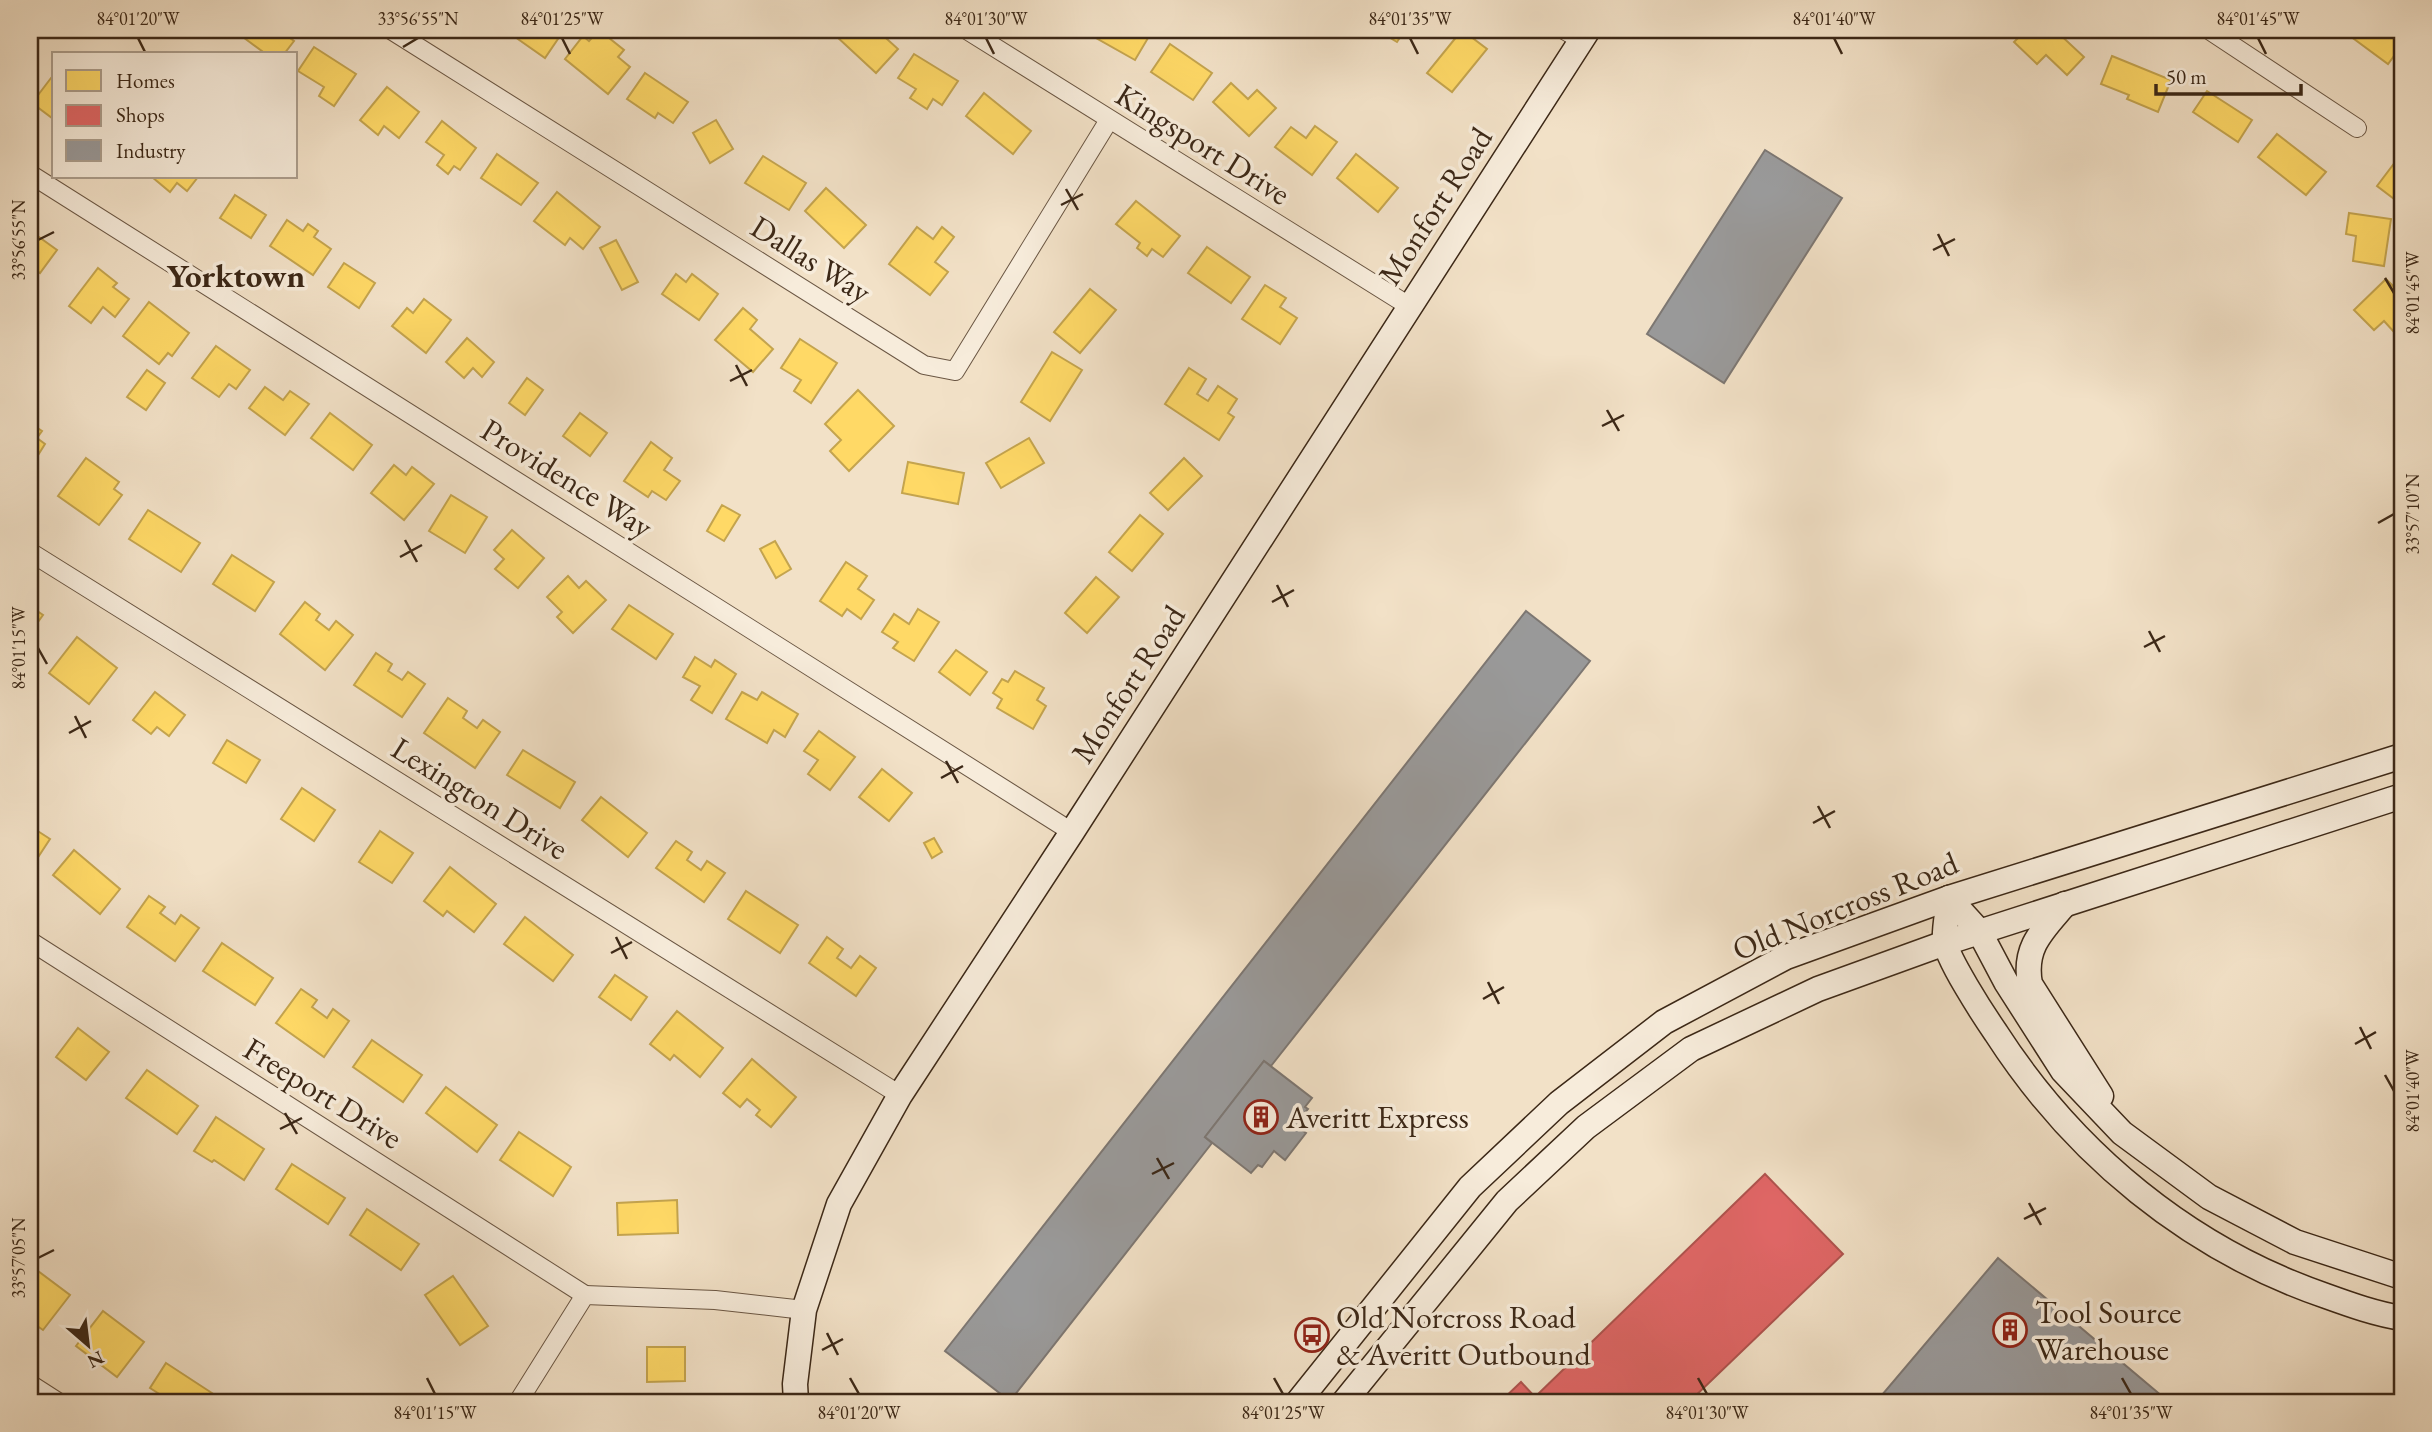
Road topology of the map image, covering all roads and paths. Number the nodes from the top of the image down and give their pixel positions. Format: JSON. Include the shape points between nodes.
{"nodes":[{"id":1,"x":391,"y":30,"type":"edge"},
{"id":2,"x":967,"y":30,"type":"edge"},
{"id":3,"x":2209,"y":30,"type":"edge"},
{"id":4,"x":1578,"y":33,"type":"edge"},
{"id":5,"x":1109,"y":120,"type":"junction"},
{"id":6,"x":2357,"y":128,"type":"dead end"},
{"id":7,"x":30,"y":174,"type":"edge"},
{"id":8,"x":1409,"y":306,"type":"junction"},
{"id":9,"x":30,"y":551,"type":"edge"},
{"id":10,"x":2402,"y":755,"type":"edge"},
{"id":11,"x":2402,"y":796,"type":"edge"},
{"id":12,"x":1072,"y":832,"type":"junction"},
{"id":13,"x":1949,"y":898,"type":"junction"},
{"id":14,"x":2065,"y":904,"type":"junction"},
{"id":15,"x":1979,"y":931,"type":"junction"},
{"id":16,"x":30,"y":941,"type":"edge"},
{"id":17,"x":1945,"y":943,"type":"junction"},
{"id":18,"x":900,"y":1095,"type":"junction"},
{"id":19,"x":2122,"y":1133,"type":"junction"},
{"id":20,"x":2402,"y":1277,"type":"edge"},
{"id":21,"x":585,"y":1295,"type":"junction"},
{"id":22,"x":804,"y":1310,"type":"junction"},
{"id":23,"x":2402,"y":1318,"type":"edge"},
{"id":24,"x":30,"y":1384,"type":"edge"},
{"id":25,"x":58,"y":1402,"type":"edge"},
{"id":26,"x":518,"y":1402,"type":"edge"},
{"id":27,"x":796,"y":1402,"type":"edge"},
{"id":28,"x":1298,"y":1402,"type":"edge"},
{"id":29,"x":1344,"y":1402,"type":"edge"}],
"edges":[{"from":1,"to":5,"type":"street","name":"Dallas Way","via":[[924,365],[956,371]]},
{"from":2,"to":5,"type":"street","name":"Kingsport Drive"},
{"from":3,"to":6,"type":"street"},
{"from":4,"to":8,"type":"main road","name":"Monfort Road"},
{"from":5,"to":8,"type":"street","name":"Kingsport Drive"},
{"from":7,"to":12,"type":"street","name":"Providence Way"},
{"from":8,"to":12,"type":"main road","name":"Monfort Road"},
{"from":9,"to":18,"type":"street","name":"Lexington Drive"},
{"from":10,"to":13,"type":"main road","name":"Old Norcross Road"},
{"from":11,"to":14,"type":"main road"},
{"from":12,"to":18,"type":"main road","name":"Monfort Road"},
{"from":13,"to":15,"type":"main road"},
{"from":13,"to":17,"type":"main road"},
{"from":13,"to":28,"type":"main road","name":"Old Norcross Road","via":[[1786,957],[1664,1022],[1569,1095],[1470,1187]]},
{"from":14,"to":15,"type":"main road"},
{"from":14,"to":19,"type":"main road","via":[[2029,953],[2030,984]]},
{"from":15,"to":17,"type":"main road"},
{"from":15,"to":19,"type":"main road","via":[[2063,1071]]},
{"from":16,"to":21,"type":"street","name":"Freeport Drive"},
{"from":17,"to":23,"type":"main road","via":[[1972,995],[2033,1086],[2113,1172],[2239,1260],[2317,1293]]},
{"from":17,"to":29,"type":"main road","via":[[1818,989],[1691,1049],[1587,1127],[1507,1201]]},
{"from":18,"to":22,"type":"main road","name":"Monfort Road","via":[[839,1205]]},
{"from":19,"to":20,"type":"main road","via":[[2209,1197],[2295,1242]]},
{"from":21,"to":22,"type":"street","via":[[715,1300]]},
{"from":21,"to":26,"type":"street"},
{"from":22,"to":27,"type":"main road","name":"Monfort Road"},
{"from":24,"to":25,"type":"street"}]}
